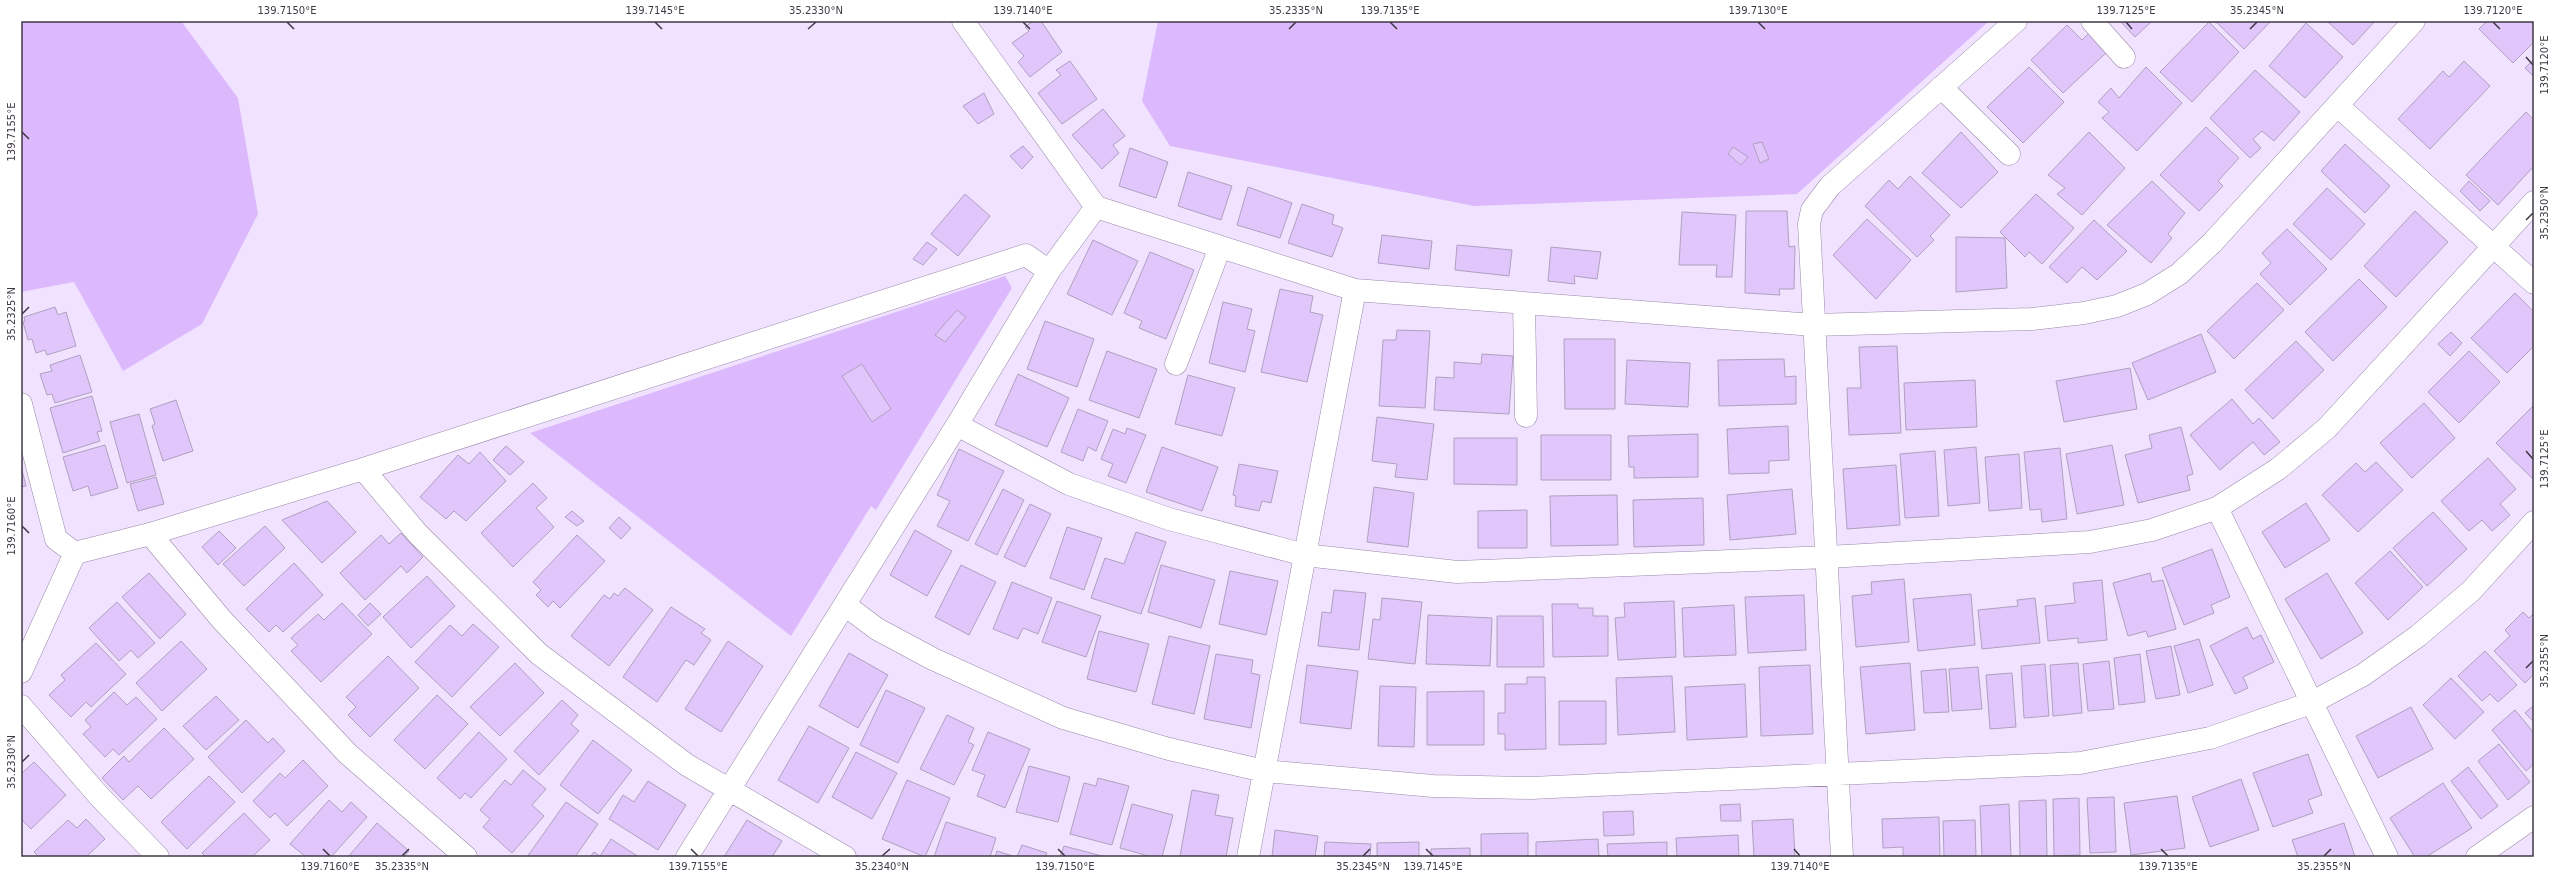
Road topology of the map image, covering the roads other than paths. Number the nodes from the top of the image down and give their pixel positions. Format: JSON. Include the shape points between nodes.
{"nodes":[{"id":1,"x":963,"y":21,"type":"edge"},
{"id":2,"x":2016,"y":21,"type":"edge"},
{"id":3,"x":2092,"y":21,"type":"edge"},
{"id":4,"x":2414,"y":21,"type":"edge"},
{"id":5,"x":2124,"y":57,"type":"dead end"},
{"id":6,"x":1941,"y":87,"type":"junction"},
{"id":7,"x":2338,"y":106,"type":"junction"},
{"id":8,"x":2009,"y":154,"type":"dead end"},
{"id":9,"x":2534,"y":202,"type":"edge"},
{"id":10,"x":1096,"y":207,"type":"junction"},
{"id":11,"x":2494,"y":246,"type":"junction"},
{"id":12,"x":1220,"y":247,"type":"junction"},
{"id":13,"x":1049,"y":271,"type":"junction"},
{"id":14,"x":2534,"y":283,"type":"edge"},
{"id":15,"x":1355,"y":290,"type":"junction"},
{"id":16,"x":1524,"y":303,"type":"junction"},
{"id":17,"x":1813,"y":325,"type":"junction"},
{"id":18,"x":1176,"y":364,"type":"dead end"},
{"id":19,"x":21,"y":404,"type":"edge"},
{"id":20,"x":1526,"y":416,"type":"dead end"},
{"id":21,"x":957,"y":425,"type":"junction"},
{"id":22,"x":363,"y":470,"type":"junction"},
{"id":23,"x":2217,"y":508,"type":"junction"},
{"id":24,"x":2534,"y":522,"type":"edge"},
{"id":25,"x":150,"y":534,"type":"junction"},
{"id":26,"x":75,"y":553,"type":"junction"},
{"id":27,"x":1305,"y":555,"type":"junction"},
{"id":28,"x":1828,"y":557,"type":"junction"},
{"id":29,"x":845,"y":605,"type":"junction"},
{"id":30,"x":21,"y":672,"type":"edge"},
{"id":31,"x":2311,"y":703,"type":"junction"},
{"id":32,"x":21,"y":706,"type":"edge"},
{"id":33,"x":1264,"y":772,"type":"junction"},
{"id":34,"x":1838,"y":773,"type":"junction"},
{"id":35,"x":728,"y":791,"type":"junction"},
{"id":36,"x":2534,"y":817,"type":"edge"},
{"id":37,"x":158,"y":857,"type":"edge"},
{"id":38,"x":466,"y":857,"type":"edge"},
{"id":39,"x":687,"y":857,"type":"edge"},
{"id":40,"x":845,"y":857,"type":"edge"},
{"id":41,"x":1248,"y":857,"type":"edge"},
{"id":42,"x":1842,"y":857,"type":"edge"},
{"id":43,"x":2387,"y":857,"type":"edge"},
{"id":44,"x":2477,"y":857,"type":"edge"}],
"edges":[{"from":1,"to":10,"type":"street"},
{"from":2,"to":6,"type":"street"},
{"from":3,"to":5,"type":"street"},
{"from":4,"to":7,"type":"street"},
{"from":6,"to":8,"type":"street"},
{"from":6,"to":17,"type":"street","via":[[1830,186],[1812,210],[1808,224]]},
{"from":7,"to":11,"type":"street"},
{"from":7,"to":17,"type":"street","via":[[2212,243],[2179,274],[2147,294],[2117,306],[2032,319]]},
{"from":9,"to":11,"type":"street"},
{"from":10,"to":12,"type":"street"},
{"from":10,"to":13,"type":"street"},
{"from":11,"to":14,"type":"street"},
{"from":11,"to":23,"type":"street","via":[[2327,428],[2278,469]]},
{"from":12,"to":15,"type":"street"},
{"from":12,"to":18,"type":"street"},
{"from":13,"to":21,"type":"street"},
{"from":13,"to":22,"type":"street","via":[[1026,255]]},
{"from":15,"to":16,"type":"street"},
{"from":15,"to":27,"type":"street"},
{"from":16,"to":17,"type":"street"},
{"from":16,"to":20,"type":"street"},
{"from":17,"to":28,"type":"street"},
{"from":19,"to":26,"type":"street","via":[[56,539]]},
{"from":21,"to":27,"type":"street","via":[[1069,484],[1169,519]]},
{"from":21,"to":29,"type":"street"},
{"from":22,"to":25,"type":"street"},
{"from":22,"to":35,"type":"street","via":[[418,534],[539,654],[686,765]]},
{"from":23,"to":28,"type":"street","via":[[2152,530],[2090,542]]},
{"from":23,"to":31,"type":"street"},
{"from":24,"to":31,"type":"street","via":[[2471,590],[2418,636],[2363,674]]},
{"from":25,"to":26,"type":"street"},
{"from":25,"to":38,"type":"street","via":[[222,620],[348,754]]},
{"from":26,"to":30,"type":"street"},
{"from":27,"to":28,"type":"street","via":[[1457,572]]},
{"from":27,"to":33,"type":"street"},
{"from":28,"to":34,"type":"street"},
{"from":29,"to":33,"type":"street","via":[[877,629],[933,659],[1063,718],[1133,740]]},
{"from":29,"to":35,"type":"street"},
{"from":31,"to":34,"type":"street","via":[[2210,738],[2080,763]]},
{"from":31,"to":43,"type":"street"},
{"from":32,"to":37,"type":"street","via":[[99,796]]},
{"from":33,"to":34,"type":"street","via":[[1434,786],[1531,788]]},
{"from":33,"to":41,"type":"street"},
{"from":34,"to":42,"type":"street"},
{"from":35,"to":39,"type":"street"},
{"from":35,"to":40,"type":"street"},
{"from":36,"to":44,"type":"street"}]}
